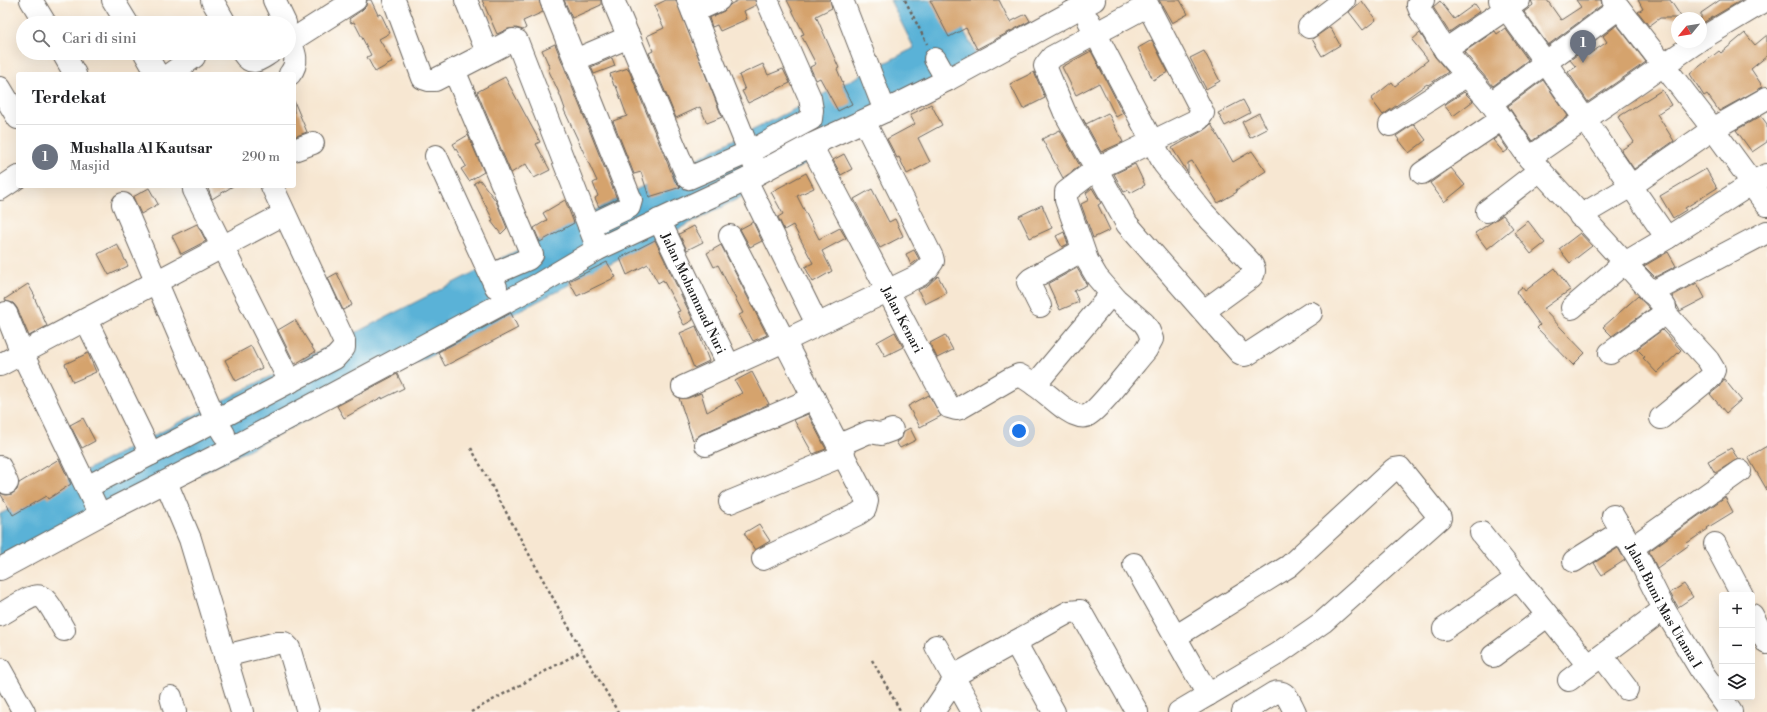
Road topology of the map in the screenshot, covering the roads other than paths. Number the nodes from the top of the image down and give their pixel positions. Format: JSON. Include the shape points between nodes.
{"nodes":[{"id":1,"x":31,"y":0,"type":"edge"},
{"id":2,"x":113,"y":0,"type":"edge"},
{"id":3,"x":212,"y":0,"type":"edge"},
{"id":4,"x":274,"y":0,"type":"edge"},
{"id":5,"x":394,"y":0,"type":"edge"},
{"id":6,"x":466,"y":0,"type":"edge"},
{"id":7,"x":551,"y":0,"type":"edge"},
{"id":8,"x":614,"y":0,"type":"edge"},
{"id":9,"x":719,"y":0,"type":"edge"},
{"id":10,"x":768,"y":0,"type":"edge"},
{"id":11,"x":842,"y":0,"type":"edge"},
{"id":12,"x":1766,"y":0,"type":"edge"},
{"id":13,"x":1084,"y":2,"type":"edge"},
{"id":14,"x":1340,"y":2,"type":"edge"},
{"id":15,"x":1418,"y":2,"type":"edge"},
{"id":16,"x":1146,"y":3,"type":"edge"},
{"id":17,"x":1509,"y":3,"type":"edge"},
{"id":18,"x":342,"y":4,"type":"edge"},
{"id":19,"x":1616,"y":4,"type":"edge"},
{"id":20,"x":690,"y":6,"type":"edge"},
{"id":21,"x":41,"y":16,"type":"edge"},
{"id":22,"x":123,"y":16,"type":"edge"},
{"id":23,"x":221,"y":16,"type":"edge"},
{"id":24,"x":281,"y":16,"type":"edge"},
{"id":25,"x":1309,"y":27,"type":"dead end"},
{"id":26,"x":296,"y":31,"type":"edge"},
{"id":27,"x":1096,"y":34,"type":"junction"},
{"id":28,"x":1707,"y":35,"type":"edge"},
{"id":29,"x":629,"y":37,"type":"junction"},
{"id":30,"x":1688,"y":48,"type":"edge"},
{"id":31,"x":1445,"y":50,"type":"junction"},
{"id":32,"x":487,"y":52,"type":"junction"},
{"id":33,"x":67,"y":60,"type":"edge"},
{"id":34,"x":149,"y":60,"type":"edge"},
{"id":35,"x":190,"y":60,"type":"edge"},
{"id":36,"x":296,"y":60,"type":"edge"},
{"id":37,"x":574,"y":60,"type":"junction"},
{"id":38,"x":1546,"y":63,"type":"junction"},
{"id":39,"x":1663,"y":64,"type":"junction"},
{"id":40,"x":454,"y":70,"type":"junction"},
{"id":41,"x":74,"y":72,"type":"edge"},
{"id":42,"x":156,"y":72,"type":"edge"},
{"id":43,"x":173,"y":72,"type":"edge"},
{"id":44,"x":291,"y":72,"type":"edge"},
{"id":45,"x":1467,"y":75,"type":"junction"},
{"id":46,"x":0,"y":88,"type":"edge"},
{"id":47,"x":1767,"y":98,"type":"edge"},
{"id":48,"x":882,"y":103,"type":"junction"},
{"id":49,"x":1496,"y":111,"type":"junction"},
{"id":50,"x":16,"y":115,"type":"edge"},
{"id":51,"x":1584,"y":119,"type":"junction"},
{"id":52,"x":864,"y":121,"type":"junction"},
{"id":53,"x":1390,"y":125,"type":"dead end"},
{"id":54,"x":1713,"y":129,"type":"junction"},
{"id":55,"x":1151,"y":141,"type":"junction"},
{"id":56,"x":811,"y":145,"type":"junction"},
{"id":57,"x":436,"y":156,"type":"dead end"},
{"id":58,"x":1534,"y":164,"type":"junction"},
{"id":59,"x":752,"y":166,"type":"junction"},
{"id":60,"x":1096,"y":169,"type":"junction"},
{"id":61,"x":1422,"y":173,"type":"dead end"},
{"id":62,"x":16,"y":178,"type":"edge"},
{"id":63,"x":1759,"y":179,"type":"edge"},
{"id":64,"x":1631,"y":186,"type":"junction"},
{"id":65,"x":273,"y":188,"type":"edge"},
{"id":66,"x":0,"y":189,"type":"edge"},
{"id":67,"x":194,"y":190,"type":"dead end"},
{"id":68,"x":123,"y":204,"type":"dead end"},
{"id":69,"x":1767,"y":205,"type":"edge"},
{"id":70,"x":1487,"y":211,"type":"dead end"},
{"id":71,"x":284,"y":214,"type":"junction"},
{"id":72,"x":1580,"y":216,"type":"junction"},
{"id":73,"x":659,"y":220,"type":"junction"},
{"id":74,"x":1767,"y":232,"type":"edge"},
{"id":75,"x":730,"y":236,"type":"dead end"},
{"id":76,"x":594,"y":238,"type":"junction"},
{"id":77,"x":1667,"y":238,"type":"junction"},
{"id":78,"x":223,"y":247,"type":"junction"},
{"id":79,"x":1083,"y":250,"type":"junction"},
{"id":80,"x":1623,"y":264,"type":"junction"},
{"id":81,"x":157,"y":282,"type":"junction"},
{"id":82,"x":497,"y":288,"type":"junction"},
{"id":83,"x":887,"y":290,"type":"junction"},
{"id":84,"x":1651,"y":293,"type":"junction"},
{"id":85,"x":1111,"y":294,"type":"junction"},
{"id":86,"x":1040,"y":306,"type":"dead end"},
{"id":87,"x":1572,"y":308,"type":"dead end"},
{"id":88,"x":1204,"y":311,"type":"junction"},
{"id":89,"x":6,"y":313,"type":"dead end"},
{"id":90,"x":1311,"y":313,"type":"dead end"},
{"id":91,"x":1665,"y":313,"type":"junction"},
{"id":92,"x":86,"y":320,"type":"junction"},
{"id":93,"x":817,"y":324,"type":"junction"},
{"id":94,"x":784,"y":340,"type":"junction"},
{"id":95,"x":22,"y":353,"type":"junction"},
{"id":96,"x":1610,"y":353,"type":"dead end"},
{"id":97,"x":0,"y":366,"type":"edge"},
{"id":98,"x":729,"y":366,"type":"junction"},
{"id":99,"x":290,"y":382,"type":"junction"},
{"id":100,"x":1035,"y":385,"type":"junction"},
{"id":101,"x":684,"y":387,"type":"dead end"},
{"id":102,"x":814,"y":398,"type":"junction"},
{"id":103,"x":1661,"y":418,"type":"dead end"},
{"id":104,"x":892,"y":430,"type":"dead end"},
{"id":105,"x":223,"y":433,"type":"junction"},
{"id":106,"x":706,"y":445,"type":"dead end"},
{"id":107,"x":841,"y":450,"type":"junction"},
{"id":108,"x":151,"y":454,"type":"junction"},
{"id":109,"x":1740,"y":471,"type":"dead end"},
{"id":110,"x":166,"y":482,"type":"junction"},
{"id":111,"x":88,"y":489,"type":"junction"},
{"id":112,"x":730,"y":502,"type":"dead end"},
{"id":113,"x":99,"y":513,"type":"junction"},
{"id":114,"x":1622,"y":532,"type":"junction"},
{"id":115,"x":1481,"y":533,"type":"dead end"},
{"id":116,"x":1715,"y":544,"type":"dead end"},
{"id":117,"x":763,"y":559,"type":"dead end"},
{"id":118,"x":1574,"y":561,"type":"dead end"},
{"id":119,"x":1134,"y":564,"type":"dead end"},
{"id":120,"x":0,"y":569,"type":"edge"},
{"id":121,"x":1517,"y":578,"type":"junction"},
{"id":122,"x":1740,"y":592,"type":"edge"},
{"id":123,"x":1664,"y":609,"type":"junction"},
{"id":124,"x":0,"y":615,"type":"edge"},
{"id":125,"x":1547,"y":616,"type":"junction"},
{"id":126,"x":1755,"y":621,"type":"edge"},
{"id":127,"x":1444,"y":629,"type":"dead end"},
{"id":128,"x":64,"y":630,"type":"dead end"},
{"id":129,"x":1175,"y":637,"type":"junction"},
{"id":130,"x":1015,"y":642,"type":"junction"},
{"id":131,"x":1767,"y":643,"type":"edge"},
{"id":132,"x":936,"y":646,"type":"dead end"},
{"id":133,"x":225,"y":656,"type":"junction"},
{"id":134,"x":1493,"y":656,"type":"dead end"},
{"id":135,"x":1595,"y":661,"type":"junction"},
{"id":136,"x":0,"y":668,"type":"edge"},
{"id":137,"x":955,"y":679,"type":"junction"},
{"id":138,"x":1569,"y":680,"type":"dead end"},
{"id":139,"x":1627,"y":689,"type":"dead end"},
{"id":140,"x":1208,"y":694,"type":"junction"},
{"id":141,"x":24,"y":712,"type":"edge"},
{"id":142,"x":242,"y":712,"type":"edge"},
{"id":143,"x":308,"y":712,"type":"edge"},
{"id":144,"x":933,"y":712,"type":"edge"},
{"id":145,"x":973,"y":712,"type":"edge"},
{"id":146,"x":1054,"y":712,"type":"edge"},
{"id":147,"x":1137,"y":712,"type":"edge"},
{"id":148,"x":1179,"y":712,"type":"edge"},
{"id":149,"x":1243,"y":712,"type":"edge"},
{"id":150,"x":1295,"y":712,"type":"edge"},
{"id":151,"x":1731,"y":712,"type":"edge"}],
"edges":[{"from":1,"to":21,"type":"street"},
{"from":2,"to":22,"type":"street"},
{"from":3,"to":23,"type":"street"},
{"from":4,"to":24,"type":"street"},
{"from":5,"to":40,"type":"street","via":[[423,78],[435,80]]},
{"from":6,"to":32,"type":"street"},
{"from":7,"to":37,"type":"street"},
{"from":8,"to":29,"type":"street"},
{"from":9,"to":20,"type":"street"},
{"from":10,"to":59,"type":"street","via":[[804,81],[812,110],[811,119]]},
{"from":11,"to":48,"type":"street"},
{"from":12,"to":28,"type":"street"},
{"from":13,"to":27,"type":"street"},
{"from":13,"to":48,"type":"street","via":[[941,69]]},
{"from":14,"to":25,"type":"street"},
{"from":15,"to":31,"type":"street"},
{"from":16,"to":27,"type":"street"},
{"from":16,"to":55,"type":"street","via":[[1203,113],[1199,119]]},
{"from":17,"to":31,"type":"street"},
{"from":17,"to":38,"type":"street"},
{"from":18,"to":26,"type":"street"},
{"from":19,"to":38,"type":"street"},
{"from":19,"to":39,"type":"street"},
{"from":20,"to":59,"type":"street"},
{"from":27,"to":55,"type":"street"},
{"from":27,"to":60,"type":"street","via":[[1052,57],[1045,66],[1065,113]]},
{"from":29,"to":37,"type":"street"},
{"from":29,"to":59,"type":"street","via":[[687,176],[689,178]]},
{"from":30,"to":39,"type":"street"},
{"from":31,"to":45,"type":"street"},
{"from":32,"to":40,"type":"street"},
{"from":32,"to":76,"type":"street","via":[[513,40],[517,41]]},
{"from":33,"to":41,"type":"street"},
{"from":34,"to":42,"type":"street"},
{"from":35,"to":43,"type":"street"},
{"from":36,"to":44,"type":"street"},
{"from":37,"to":76,"type":"street","via":[[631,200],[629,207]]},
{"from":38,"to":49,"type":"street"},
{"from":38,"to":51,"type":"street"},
{"from":39,"to":51,"type":"street"},
{"from":39,"to":54,"type":"street"},
{"from":40,"to":82,"type":"street","via":[[532,254]]},
{"from":45,"to":49,"type":"street"},
{"from":45,"to":53,"type":"street"},
{"from":46,"to":50,"type":"street"},
{"from":47,"to":54,"type":"street"},
{"from":48,"to":52,"type":"street"},
{"from":49,"to":58,"type":"street"},
{"from":49,"to":61,"type":"street"},
{"from":51,"to":58,"type":"street"},
{"from":51,"to":64,"type":"street"},
{"from":52,"to":56,"type":"street"},
{"from":52,"to":83,"type":"street","via":[[933,261],[920,275]]},
{"from":54,"to":63,"type":"street","via":[[1751,181]]},
{"from":54,"to":64,"type":"street"},
{"from":55,"to":60,"type":"street"},
{"from":55,"to":88,"type":"street","via":[[1178,184],[1254,268],[1251,277]]},
{"from":56,"to":59,"type":"street"},
{"from":56,"to":83,"type":"street","name":"Jalan Kenari"},
{"from":57,"to":82,"type":"street"},
{"from":58,"to":70,"type":"street"},
{"from":58,"to":72,"type":"street"},
{"from":59,"to":73,"type":"street"},
{"from":59,"to":93,"type":"street"},
{"from":60,"to":79,"type":"street","via":[[1066,192],[1066,200]]},
{"from":60,"to":88,"type":"street","via":[[1127,224]]},
{"from":62,"to":66,"type":"street"},
{"from":63,"to":69,"type":"street"},
{"from":63,"to":77,"type":"street"},
{"from":64,"to":72,"type":"street"},
{"from":64,"to":77,"type":"street"},
{"from":65,"to":71,"type":"street"},
{"from":67,"to":78,"type":"street"},
{"from":68,"to":81,"type":"street"},
{"from":71,"to":78,"type":"street"},
{"from":71,"to":99,"type":"street","via":[[344,341],[344,348],[335,358]]},
{"from":72,"to":80,"type":"street"},
{"from":73,"to":76,"type":"street"},
{"from":73,"to":98,"type":"street","name":"Jalan Mohammad Nuri"},
{"from":74,"to":84,"type":"street"},
{"from":75,"to":94,"type":"street"},
{"from":76,"to":82,"type":"street"},
{"from":77,"to":80,"type":"street"},
{"from":78,"to":81,"type":"street"},
{"from":78,"to":99,"type":"street"},
{"from":79,"to":85,"type":"street","via":[[1097,277]]},
{"from":79,"to":86,"type":"street","via":[[1028,282]]},
{"from":80,"to":84,"type":"street"},
{"from":80,"to":87,"type":"street"},
{"from":81,"to":92,"type":"street"},
{"from":81,"to":105,"type":"street"},
{"from":82,"to":105,"type":"street"},
{"from":83,"to":93,"type":"street"},
{"from":83,"to":100,"type":"street","name":"Jalan Kenari","via":[[949,407],[960,408],[1020,375]]},
{"from":84,"to":91,"type":"street","via":[[1664,307]]},
{"from":85,"to":100,"type":"street"},
{"from":85,"to":100,"type":"street","via":[[1148,329],[1152,339],[1146,350],[1087,416],[1080,416],[1066,409]]},
{"from":88,"to":90,"type":"street","via":[[1244,356]]},
{"from":89,"to":95,"type":"street"},
{"from":91,"to":96,"type":"street"},
{"from":91,"to":103,"type":"street","via":[[1714,370],[1711,377]]},
{"from":92,"to":95,"type":"street"},
{"from":92,"to":108,"type":"street"},
{"from":93,"to":94,"type":"street"},
{"from":94,"to":98,"type":"street"},
{"from":94,"to":102,"type":"street"},
{"from":95,"to":97,"type":"street"},
{"from":95,"to":111,"type":"street"},
{"from":98,"to":101,"type":"street"},
{"from":99,"to":105,"type":"street"},
{"from":102,"to":106,"type":"street"},
{"from":102,"to":107,"type":"street"},
{"from":104,"to":107,"type":"street","via":[[881,434],[869,432]]},
{"from":105,"to":108,"type":"street"},
{"from":105,"to":110,"type":"street"},
{"from":107,"to":112,"type":"street"},
{"from":107,"to":117,"type":"street","via":[[867,501],[865,509]]},
{"from":108,"to":111,"type":"street"},
{"from":109,"to":114,"type":"street"},
{"from":110,"to":113,"type":"street"},
{"from":110,"to":133,"type":"street","via":[[190,539]]},
{"from":111,"to":113,"type":"street"},
{"from":113,"to":120,"type":"street"},
{"from":114,"to":118,"type":"street"},
{"from":114,"to":123,"type":"street","name":"Jalan Bumi Mas Utama I"},
{"from":115,"to":121,"type":"street"},
{"from":116,"to":122,"type":"street"},
{"from":119,"to":129,"type":"street"},
{"from":121,"to":125,"type":"street"},
{"from":121,"to":127,"type":"street"},
{"from":123,"to":135,"type":"street"},
{"from":123,"to":151,"type":"street","name":"Jalan Bumi Mas Utama I","via":[[1702,672]]},
{"from":124,"to":128,"type":"street","via":[[34,595],[41,596],[48,602]]},
{"from":125,"to":134,"type":"street"},
{"from":125,"to":135,"type":"street"},
{"from":126,"to":131,"type":"street"},
{"from":129,"to":140,"type":"street"},
{"from":129,"to":140,"type":"street","via":[[1289,566],[1394,469],[1400,468],[1440,518],[1323,622],[1278,654]]},
{"from":130,"to":137,"type":"street","via":[[959,673]]},
{"from":130,"to":146,"type":"street"},
{"from":130,"to":147,"type":"street","via":[[1069,612],[1080,611]]},
{"from":132,"to":137,"type":"street"},
{"from":133,"to":142,"type":"street"},
{"from":133,"to":143,"type":"street","via":[[284,643],[289,648]]},
{"from":135,"to":138,"type":"street"},
{"from":135,"to":139,"type":"street"},
{"from":136,"to":141,"type":"street"},
{"from":137,"to":144,"type":"street"},
{"from":137,"to":145,"type":"street"},
{"from":140,"to":148,"type":"street"},
{"from":149,"to":150,"type":"street","via":[[1279,692],[1286,695]]}]}
